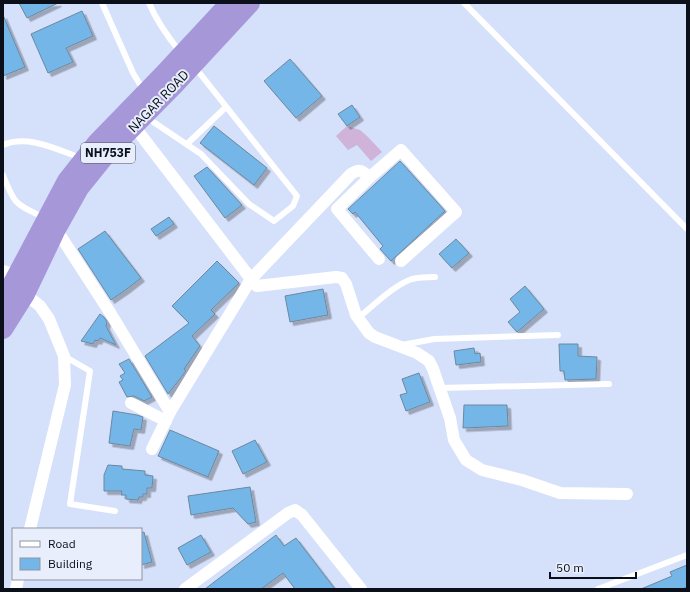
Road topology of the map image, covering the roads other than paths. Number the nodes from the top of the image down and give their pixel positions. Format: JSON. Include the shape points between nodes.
{"nodes":[{"id":1,"x":102,"y":3,"type":"edge"},
{"id":2,"x":149,"y":3,"type":"edge"},
{"id":3,"x":230,"y":3,"type":"edge"},
{"id":4,"x":250,"y":3,"type":"edge"},
{"id":5,"x":464,"y":3,"type":"edge"},
{"id":6,"x":188,"y":60,"type":"junction"},
{"id":7,"x":146,"y":94,"type":"junction"},
{"id":8,"x":226,"y":107,"type":"junction"},
{"id":9,"x":139,"y":121,"type":"junction"},
{"id":10,"x":187,"y":144,"type":"junction"},
{"id":11,"x":3,"y":145,"type":"edge"},
{"id":12,"x":85,"y":159,"type":"junction"},
{"id":13,"x":3,"y":175,"type":"edge"},
{"id":14,"x":370,"y":177,"type":"junction"},
{"id":15,"x":51,"y":224,"type":"junction"},
{"id":16,"x":687,"y":228,"type":"edge"},
{"id":17,"x":379,"y":258,"type":"dead end"},
{"id":18,"x":401,"y":261,"type":"dead end"},
{"id":19,"x":10,"y":273,"type":"edge"},
{"id":20,"x":435,"y":277,"type":"dead end"},
{"id":21,"x":251,"y":279,"type":"junction"},
{"id":22,"x":25,"y":294,"type":"junction"},
{"id":23,"x":3,"y":302,"type":"edge"},
{"id":24,"x":358,"y":318,"type":"junction"},
{"id":25,"x":3,"y":329,"type":"edge"},
{"id":26,"x":558,"y":335,"type":"dead end"},
{"id":27,"x":398,"y":346,"type":"junction"},
{"id":28,"x":64,"y":356,"type":"junction"},
{"id":29,"x":609,"y":384,"type":"dead end"},
{"id":30,"x":439,"y":388,"type":"junction"},
{"id":31,"x":131,"y":403,"type":"dead end"},
{"id":32,"x":168,"y":416,"type":"junction"},
{"id":33,"x":152,"y":449,"type":"dead end"},
{"id":34,"x":627,"y":494,"type":"dead end"},
{"id":35,"x":114,"y":511,"type":"dead end"},
{"id":36,"x":30,"y":528,"type":"edge"},
{"id":37,"x":687,"y":555,"type":"edge"},
{"id":38,"x":185,"y":589,"type":"edge"},
{"id":39,"x":360,"y":589,"type":"edge"},
{"id":40,"x":598,"y":589,"type":"edge"}],
"edges":[{"from":1,"to":7,"type":"lane","via":[[133,73]]},
{"from":2,"to":6,"type":"lane","via":[[165,34]]},
{"from":3,"to":6,"type":"highway","name":"NAGAR ROAD","number":"NH753F"},
{"from":4,"to":6,"type":"highway","name":"NAGAR ROAD","number":"NH753F"},
{"from":5,"to":16,"type":"lane"},
{"from":6,"to":7,"type":"highway","name":"NAGAR ROAD","number":"NH753F"},
{"from":6,"to":8,"type":"lane"},
{"from":6,"to":9,"type":"highway","name":"NAGAR ROAD","number":"NH753F"},
{"from":7,"to":12,"type":"highway","name":"NAGAR ROAD","number":"NH753F","via":[[97,143]]},
{"from":8,"to":10,"type":"lane"},
{"from":8,"to":10,"type":"lane","via":[[297,196],[293,206],[274,221],[250,204],[201,154]]},
{"from":9,"to":10,"type":"lane"},
{"from":9,"to":15,"type":"highway","name":"NAGAR ROAD","number":"NH753F","via":[[108,152]]},
{"from":9,"to":21,"type":"street"},
{"from":11,"to":12,"type":"lane","via":[[23,141]]},
{"from":12,"to":15,"type":"highway","name":"NAGAR ROAD","number":"NH753F","via":[[66,181]]},
{"from":13,"to":15,"type":"lane","via":[[15,201]]},
{"from":14,"to":17,"type":"street","via":[[336,209]]},
{"from":14,"to":18,"type":"street","via":[[402,150],[456,212]]},
{"from":14,"to":21,"type":"street","via":[[361,170],[351,174]]},
{"from":15,"to":19,"type":"highway","name":"NAGAR ROAD","number":"NH753F"},
{"from":15,"to":22,"type":"highway","name":"NAGAR ROAD","number":"NH753F"},
{"from":15,"to":32,"type":"street","via":[[111,314]]},
{"from":19,"to":23,"type":"highway","name":"NAGAR ROAD","number":"NH753F"},
{"from":20,"to":24,"type":"lane","via":[[406,281]]},
{"from":21,"to":24,"type":"street","via":[[257,286],[342,278]]},
{"from":21,"to":32,"type":"street"},
{"from":22,"to":25,"type":"highway","name":"NAGAR ROAD","number":"NH753F"},
{"from":22,"to":28,"type":"street","via":[[40,306],[49,318]]},
{"from":24,"to":27,"type":"street","via":[[376,337]]},
{"from":26,"to":27,"type":"lane","via":[[434,339]]},
{"from":27,"to":30,"type":"street","via":[[429,361]]},
{"from":28,"to":35,"type":"lane","via":[[90,371],[70,504]]},
{"from":28,"to":36,"type":"street","via":[[65,385]]},
{"from":29,"to":30,"type":"lane"},
{"from":30,"to":34,"type":"street","via":[[458,449],[466,460],[482,470],[560,493]]},
{"from":31,"to":32,"type":"street"},
{"from":32,"to":33,"type":"street"},
{"from":37,"to":40,"type":"lane"},
{"from":38,"to":39,"type":"street","via":[[295,510],[302,515]]}]}
